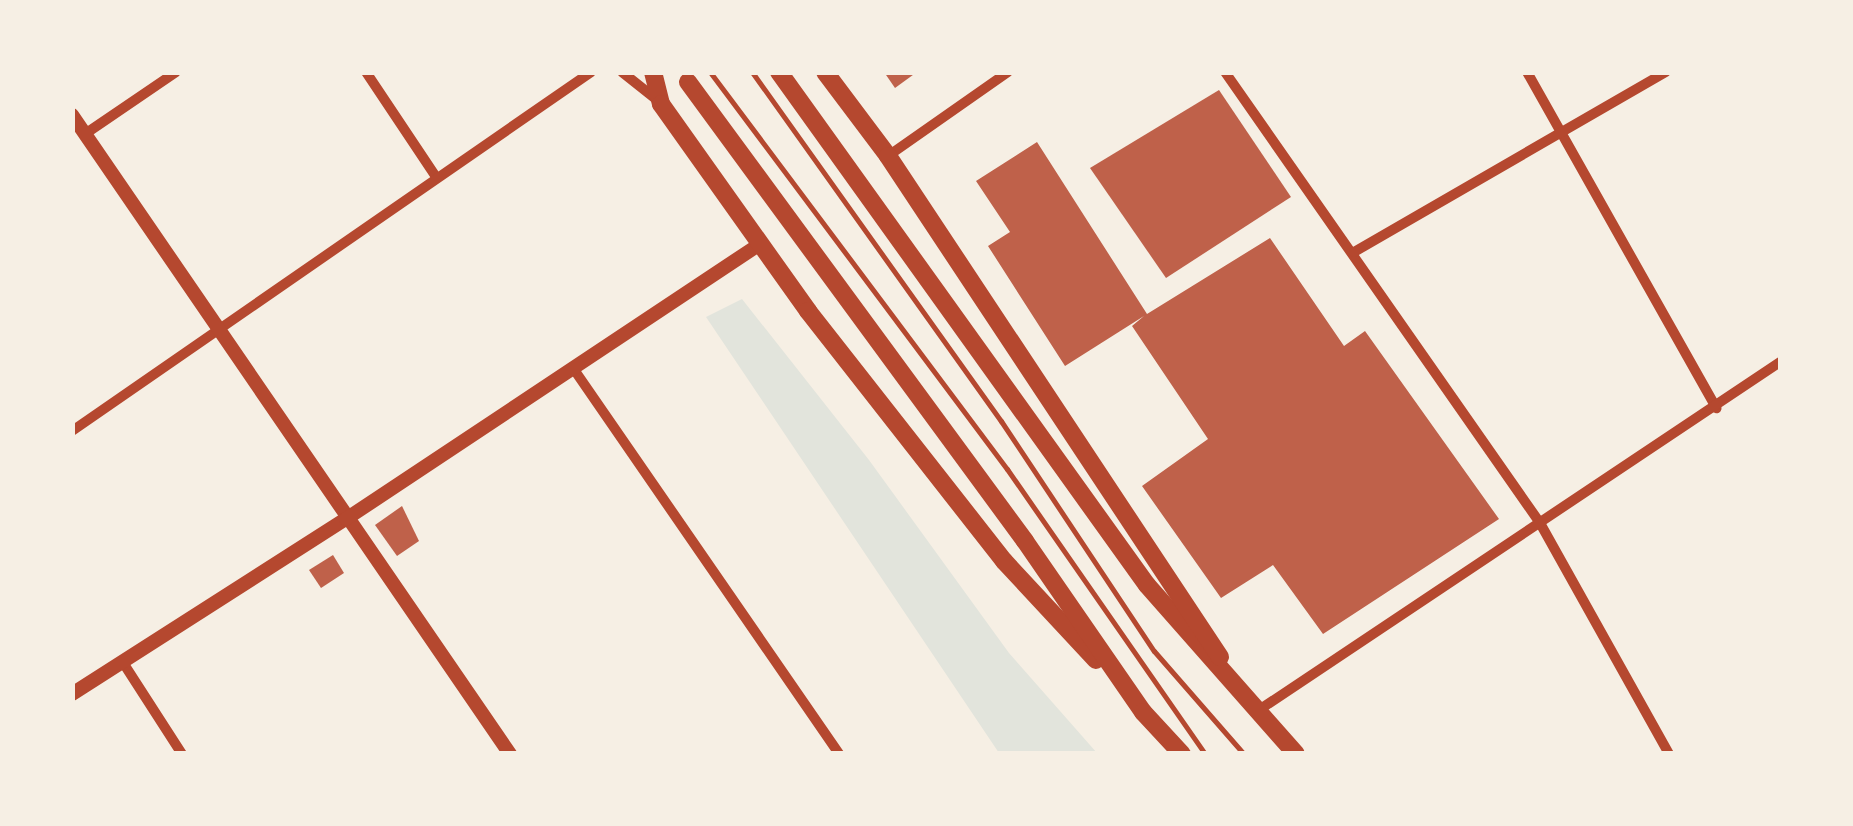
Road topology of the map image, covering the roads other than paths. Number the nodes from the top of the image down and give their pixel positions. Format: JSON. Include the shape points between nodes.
{"nodes":[{"id":1,"x":176,"y":72,"type":"edge"},
{"id":2,"x":366,"y":72,"type":"edge"},
{"id":3,"x":591,"y":72,"type":"edge"},
{"id":4,"x":622,"y":72,"type":"edge"},
{"id":5,"x":653,"y":72,"type":"edge"},
{"id":6,"x":710,"y":72,"type":"edge"},
{"id":7,"x":752,"y":72,"type":"edge"},
{"id":8,"x":779,"y":72,"type":"edge"},
{"id":9,"x":825,"y":72,"type":"edge"},
{"id":10,"x":1008,"y":72,"type":"edge"},
{"id":11,"x":1225,"y":72,"type":"edge"},
{"id":12,"x":1527,"y":72,"type":"edge"},
{"id":13,"x":1666,"y":72,"type":"edge"},
{"id":14,"x":688,"y":82,"type":"dead end"},
{"id":15,"x":661,"y":104,"type":"junction"},
{"id":16,"x":72,"y":116,"type":"edge"},
{"id":17,"x":1560,"y":132,"type":"junction"},
{"id":18,"x":85,"y":134,"type":"junction"},
{"id":19,"x":888,"y":156,"type":"junction"},
{"id":20,"x":436,"y":177,"type":"junction"},
{"id":21,"x":760,"y":244,"type":"junction"},
{"id":22,"x":1354,"y":252,"type":"junction"},
{"id":23,"x":219,"y":329,"type":"junction"},
{"id":24,"x":1780,"y":362,"type":"edge"},
{"id":25,"x":573,"y":368,"type":"junction"},
{"id":26,"x":1716,"y":408,"type":"junction"},
{"id":27,"x":72,"y":431,"type":"edge"},
{"id":28,"x":346,"y":519,"type":"junction"},
{"id":29,"x":1540,"y":523,"type":"junction"},
{"id":30,"x":122,"y":661,"type":"junction"},
{"id":31,"x":72,"y":694,"type":"edge"},
{"id":32,"x":1143,"y":712,"type":"junction"},
{"id":33,"x":1255,"y":712,"type":"junction"},
{"id":34,"x":182,"y":754,"type":"edge"},
{"id":35,"x":510,"y":754,"type":"edge"},
{"id":36,"x":839,"y":754,"type":"edge"},
{"id":37,"x":1182,"y":754,"type":"edge"},
{"id":38,"x":1204,"y":754,"type":"edge"},
{"id":39,"x":1244,"y":754,"type":"edge"},
{"id":40,"x":1296,"y":754,"type":"edge"},
{"id":41,"x":1668,"y":754,"type":"edge"}],
"edges":[{"from":1,"to":18,"type":"street"},
{"from":2,"to":20,"type":"street"},
{"from":3,"to":20,"type":"street"},
{"from":4,"to":15,"type":"street"},
{"from":5,"to":15,"type":"main road"},
{"from":6,"to":38,"type":"lane","via":[[1008,468]]},
{"from":7,"to":39,"type":"lane","via":[[990,406],[1154,651]]},
{"from":8,"to":33,"type":"main road","via":[[1146,584]]},
{"from":9,"to":19,"type":"main road"},
{"from":10,"to":19,"type":"street"},
{"from":11,"to":22,"type":"street"},
{"from":12,"to":17,"type":"street"},
{"from":13,"to":17,"type":"street"},
{"from":14,"to":32,"type":"main road"},
{"from":15,"to":21,"type":"main road"},
{"from":16,"to":18,"type":"street"},
{"from":17,"to":22,"type":"street"},
{"from":17,"to":26,"type":"street"},
{"from":18,"to":23,"type":"street"},
{"from":19,"to":33,"type":"main road"},
{"from":20,"to":23,"type":"street"},
{"from":21,"to":25,"type":"street"},
{"from":21,"to":32,"type":"main road","via":[[1004,561]]},
{"from":22,"to":29,"type":"street"},
{"from":23,"to":27,"type":"street"},
{"from":23,"to":28,"type":"street"},
{"from":24,"to":26,"type":"street"},
{"from":25,"to":28,"type":"street"},
{"from":25,"to":36,"type":"street"},
{"from":26,"to":29,"type":"street"},
{"from":28,"to":30,"type":"street"},
{"from":28,"to":35,"type":"street"},
{"from":29,"to":33,"type":"street"},
{"from":29,"to":41,"type":"street"},
{"from":30,"to":31,"type":"street"},
{"from":30,"to":34,"type":"street"},
{"from":32,"to":37,"type":"main road"},
{"from":33,"to":40,"type":"main road"}]}
